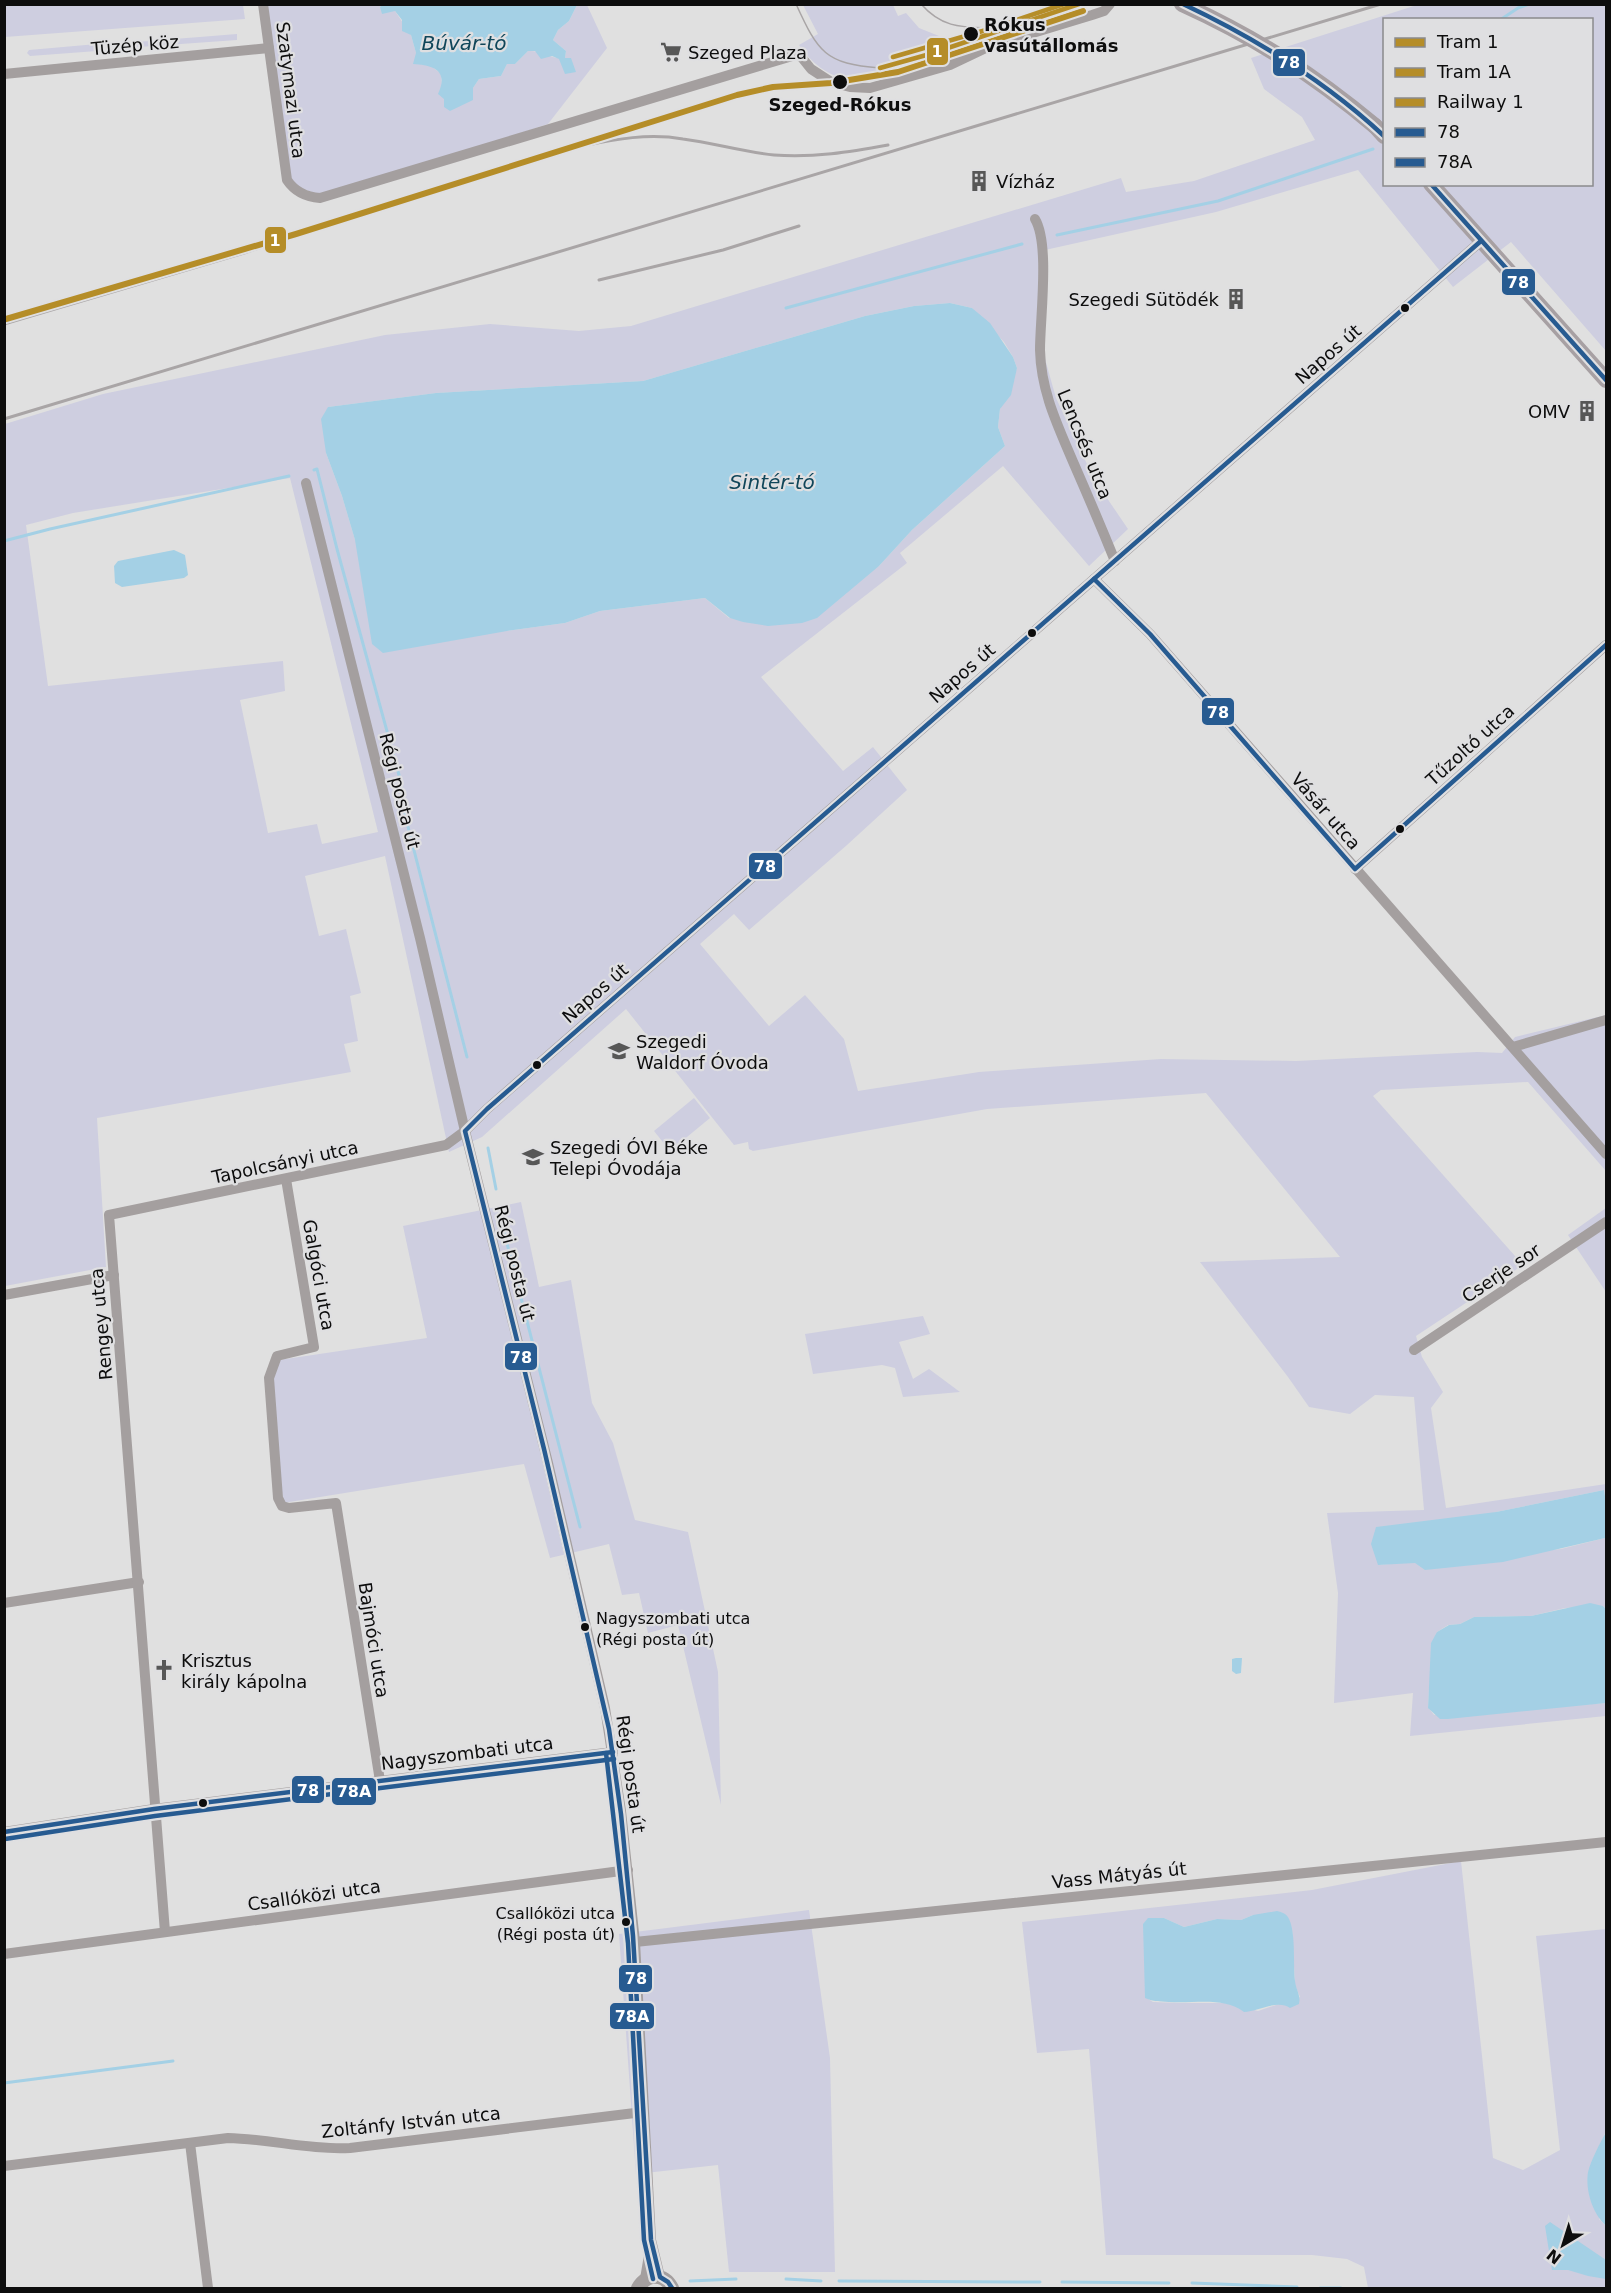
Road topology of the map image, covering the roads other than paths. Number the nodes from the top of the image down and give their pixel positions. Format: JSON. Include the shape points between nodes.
{"nodes":[{"id":1,"x":263,"y":4,"type":"edge"},
{"id":2,"x":1110,"y":4,"type":"edge"},
{"id":3,"x":1182,"y":4,"type":"edge"},
{"id":4,"x":269,"y":48,"type":"junction"},
{"id":5,"x":4,"y":74,"type":"edge"},
{"id":6,"x":1380,"y":131,"type":"edge"},
{"id":7,"x":1433,"y":186,"type":"edge"},
{"id":8,"x":1037,"y":223,"type":"dead end"},
{"id":9,"x":1481,"y":241,"type":"junction"},
{"id":10,"x":1606,"y":380,"type":"edge"},
{"id":11,"x":306,"y":483,"type":"dead end"},
{"id":12,"x":1115,"y":561,"type":"junction"},
{"id":13,"x":1094,"y":579,"type":"junction"},
{"id":14,"x":1606,"y":645,"type":"edge"},
{"id":15,"x":1355,"y":869,"type":"junction"},
{"id":16,"x":1606,"y":1020,"type":"edge"},
{"id":17,"x":1513,"y":1047,"type":"junction"},
{"id":18,"x":465,"y":1131,"type":"junction"},
{"id":19,"x":1606,"y":1154,"type":"edge"},
{"id":20,"x":286,"y":1179,"type":"junction"},
{"id":21,"x":109,"y":1215,"type":"joint"},
{"id":22,"x":1606,"y":1222,"type":"edge"},
{"id":23,"x":114,"y":1275,"type":"junction"},
{"id":24,"x":4,"y":1295,"type":"edge"},
{"id":25,"x":1414,"y":1350,"type":"dead end"},
{"id":26,"x":336,"y":1503,"type":"joint"},
{"id":27,"x":139,"y":1582,"type":"junction"},
{"id":28,"x":4,"y":1603,"type":"edge"},
{"id":29,"x":613,"y":1752,"type":"junction"},
{"id":30,"x":380,"y":1781,"type":"junction"},
{"id":31,"x":154,"y":1809,"type":"junction"},
{"id":32,"x":4,"y":1832,"type":"edge"},
{"id":33,"x":1606,"y":1842,"type":"edge"},
{"id":34,"x":628,"y":1870,"type":"junction"},
{"id":35,"x":165,"y":1932,"type":"junction"},
{"id":36,"x":634,"y":1942,"type":"junction"},
{"id":37,"x":4,"y":1954,"type":"edge"},
{"id":38,"x":643,"y":2112,"type":"junction"},
{"id":39,"x":190,"y":2143,"type":"junction"},
{"id":40,"x":4,"y":2166,"type":"edge"},
{"id":41,"x":651,"y":2240,"type":"junction"},
{"id":42,"x":672,"y":2285,"type":"edge"},
{"id":43,"x":639,"y":2286,"type":"edge"},
{"id":44,"x":208,"y":2289,"type":"edge"}],
"edges":[{"from":1,"to":4,"type":"street","name":"Szatymazi utca"},
{"from":2,"to":4,"type":"street","name":"Szatymazi utca","via":[[1104,11],[990,46],[950,64],[878,87],[831,82],[811,69],[799,54],[320,198],[304,195],[287,180]]},
{"from":3,"to":6,"type":"main road","bridge":true,"via":[[1304,70]]},
{"from":4,"to":5,"type":"street","name":"Tüzép köz"},
{"from":7,"to":9,"type":"main road"},
{"from":8,"to":12,"type":"street","name":"Lencsés utca","via":[[1042,258],[1041,365],[1047,400]]},
{"from":9,"to":10,"type":"main road"},
{"from":9,"to":12,"type":"street","name":"Napos út"},
{"from":11,"to":18,"type":"street","name":"Régi posta út"},
{"from":12,"to":13,"type":"street","name":"Napos út"},
{"from":13,"to":15,"type":"street","name":"Vásár utca","via":[[1150,634]]},
{"from":13,"to":18,"type":"street","name":"Napos út"},
{"from":14,"to":15,"type":"street","name":"Tűzoltó utca"},
{"from":15,"to":17,"type":"street","name":"Vásár utca"},
{"from":16,"to":17,"type":"street"},
{"from":17,"to":19,"type":"street"},
{"from":18,"to":20,"type":"street","name":"Tapolcsányi utca","via":[[446,1144]]},
{"from":18,"to":29,"type":"street","name":"Régi posta út"},
{"from":20,"to":21,"type":"street","name":"Tapolcsányi utca"},
{"from":20,"to":26,"type":"street","name":"Galgóci utca","via":[[314,1347],[277,1356],[269,1378],[278,1498],[282,1506],[289,1508]]},
{"from":21,"to":23,"type":"street","name":"Rengey utca"},
{"from":22,"to":25,"type":"street","name":"Cserje sor"},
{"from":23,"to":24,"type":"street"},
{"from":23,"to":27,"type":"street","name":"Rengey utca"},
{"from":26,"to":30,"type":"street","name":"Bajmóci utca"},
{"from":27,"to":28,"type":"street"},
{"from":27,"to":31,"type":"street","name":"Rengey utca"},
{"from":29,"to":30,"type":"street","name":"Nagyszombati utca"},
{"from":29,"to":34,"type":"street","name":"Régi posta út"},
{"from":30,"to":31,"type":"street","name":"Nagyszombati utca"},
{"from":31,"to":32,"type":"street","name":"Nagyszombati utca"},
{"from":31,"to":35,"type":"street","name":"Rengey utca"},
{"from":33,"to":36,"type":"street","name":"Vass Mátyás út"},
{"from":34,"to":35,"type":"street","name":"Csallóközi utca"},
{"from":34,"to":36,"type":"street","name":"Régi posta út"},
{"from":35,"to":37,"type":"street","name":"Csallóközi utca"},
{"from":36,"to":38,"type":"street","name":"Régi posta út"},
{"from":38,"to":39,"type":"street","name":"Zoltánfy István utca","via":[[351,2148],[312,2148],[238,2138]]},
{"from":38,"to":41,"type":"street","name":"Régi posta út"},
{"from":39,"to":40,"type":"street","name":"Zoltánfy István utca"},
{"from":39,"to":44,"type":"street"},
{"from":41,"to":42,"type":"street","name":"Régi posta út"},
{"from":41,"to":43,"type":"street","name":"Régi posta út"},
{"from":42,"to":43,"type":"street"}]}
